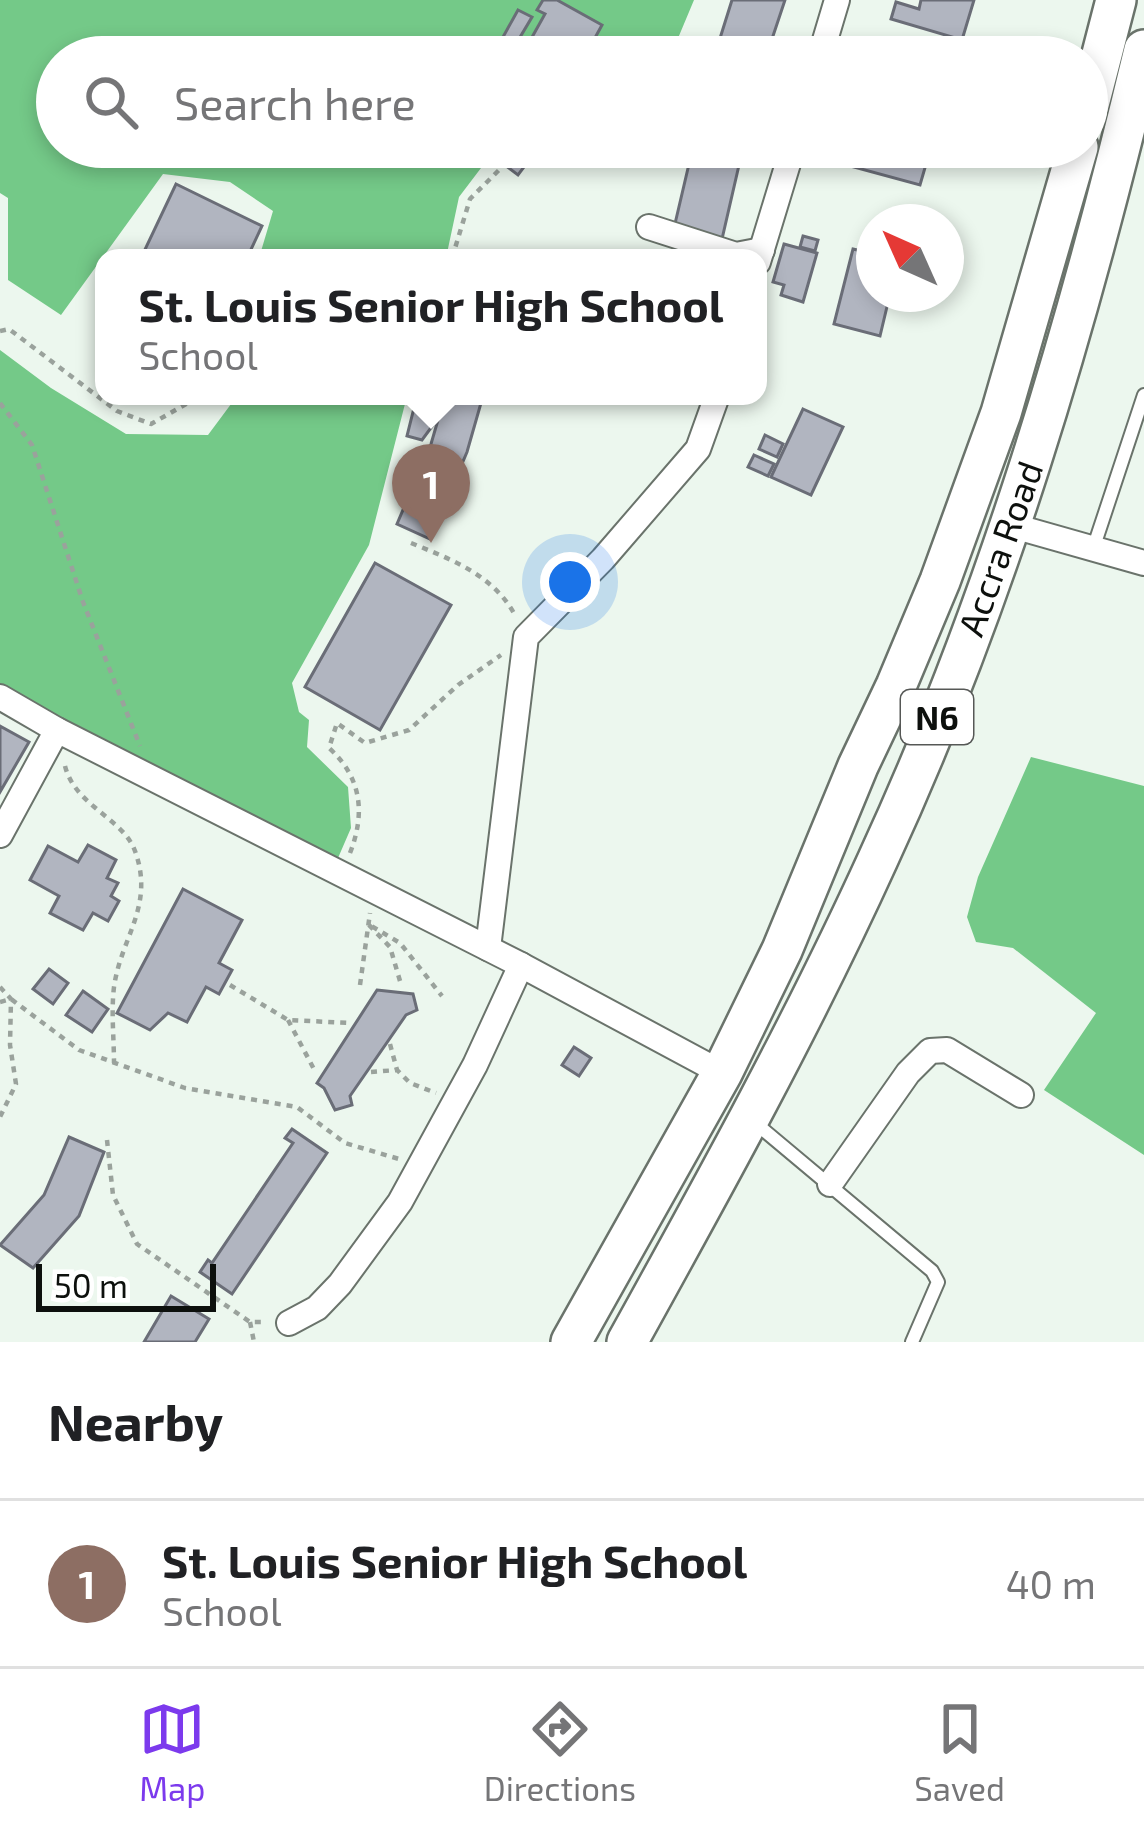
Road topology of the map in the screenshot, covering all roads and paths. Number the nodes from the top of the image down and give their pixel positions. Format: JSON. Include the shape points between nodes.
{"nodes":[{"id":1,"x":837,"y":0,"type":"edge"},
{"id":2,"x":1115,"y":0,"type":"edge"},
{"id":3,"x":826,"y":36,"type":"edge"},
{"id":4,"x":1106,"y":36,"type":"edge"},
{"id":5,"x":1144,"y":50,"type":"edge"},
{"id":6,"x":787,"y":168,"type":"edge"},
{"id":7,"x":1072,"y":168,"type":"edge"},
{"id":8,"x":499,"y":170,"type":"dead end"},
{"id":9,"x":649,"y":227,"type":"dead end"},
{"id":10,"x":455,"y":249,"type":"edge"},
{"id":11,"x":717,"y":249,"type":"edge"},
{"id":12,"x":762,"y":249,"type":"edge"},
{"id":13,"x":0,"y":331,"type":"edge"},
{"id":14,"x":95,"y":394,"type":"edge"},
{"id":15,"x":1144,"y":394,"type":"edge"},
{"id":16,"x":0,"y":403,"type":"edge"},
{"id":17,"x":109,"y":405,"type":"edge"},
{"id":18,"x":185,"y":405,"type":"edge"},
{"id":19,"x":714,"y":405,"type":"edge"},
{"id":20,"x":1010,"y":525,"type":"junction"},
{"id":21,"x":411,"y":543,"type":"dead end"},
{"id":22,"x":1093,"y":550,"type":"junction"},
{"id":23,"x":1144,"y":563,"type":"edge"},
{"id":24,"x":526,"y":637,"type":"junction"},
{"id":25,"x":0,"y":697,"type":"edge"},
{"id":26,"x":57,"y":730,"type":"junction"},
{"id":27,"x":154,"y":779,"type":"junction"},
{"id":28,"x":0,"y":835,"type":"edge"},
{"id":29,"x":336,"y":871,"type":"junction"},
{"id":30,"x":374,"y":890,"type":"junction"},
{"id":31,"x":368,"y":924,"type":"junction"},
{"id":32,"x":488,"y":948,"type":"junction"},
{"id":33,"x":521,"y":964,"type":"junction"},
{"id":34,"x":400,"y":982,"type":"dead end"},
{"id":35,"x":230,"y":985,"type":"dead end"},
{"id":36,"x":360,"y":986,"type":"dead end"},
{"id":37,"x":0,"y":987,"type":"edge"},
{"id":38,"x":442,"y":996,"type":"dead end"},
{"id":39,"x":11,"y":1000,"type":"junction"},
{"id":40,"x":0,"y":1002,"type":"edge"},
{"id":41,"x":288,"y":1020,"type":"junction"},
{"id":42,"x":351,"y":1023,"type":"dead end"},
{"id":43,"x":390,"y":1044,"type":"dead end"},
{"id":44,"x":114,"y":1063,"type":"junction"},
{"id":45,"x":397,"y":1070,"type":"junction"},
{"id":46,"x":371,"y":1072,"type":"dead end"},
{"id":47,"x":722,"y":1072,"type":"junction"},
{"id":48,"x":316,"y":1073,"type":"dead end"},
{"id":49,"x":1021,"y":1095,"type":"dead end"},
{"id":50,"x":456,"y":1100,"type":"junction"},
{"id":51,"x":0,"y":1117,"type":"edge"},
{"id":52,"x":748,"y":1118,"type":"junction"},
{"id":53,"x":107,"y":1140,"type":"dead end"},
{"id":54,"x":421,"y":1164,"type":"junction"},
{"id":55,"x":830,"y":1184,"type":"junction"},
{"id":56,"x":250,"y":1322,"type":"junction"},
{"id":57,"x":289,"y":1323,"type":"joint"},
{"id":58,"x":254,"y":1342,"type":"edge"},
{"id":59,"x":571,"y":1342,"type":"edge"},
{"id":60,"x":627,"y":1342,"type":"edge"},
{"id":61,"x":912,"y":1342,"type":"edge"}],
"edges":[{"from":1,"to":3,"type":"street"},
{"from":2,"to":4,"type":"highway"},
{"from":5,"to":20,"type":"highway","name":"Accra Road","number":"N6","via":[[1112,187]]},
{"from":6,"to":12,"type":"street"},
{"from":7,"to":47,"type":"highway","name":"Accra Road","number":"N6","via":[[1030,323],[940,581]]},
{"from":8,"to":10,"type":"path","via":[[470,199]]},
{"from":9,"to":11,"type":"street"},
{"from":13,"to":14,"type":"path","via":[[9,328]]},
{"from":15,"to":22,"type":"lane"},
{"from":16,"to":27,"type":"path","via":[[32,445]]},
{"from":17,"to":18,"type":"path","via":[[152,424]]},
{"from":19,"to":24,"type":"street","via":[[698,449]]},
{"from":20,"to":22,"type":"street"},
{"from":20,"to":52,"type":"highway","name":"Accra Road","number":"N6","via":[[879,858]]},
{"from":21,"to":24,"type":"path","via":[[463,563],[506,597]]},
{"from":22,"to":23,"type":"street"},
{"from":24,"to":29,"type":"path","via":[[410,730],[365,743],[337,723],[329,748],[349,766],[361,806],[358,835]]},
{"from":24,"to":32,"type":"street"},
{"from":25,"to":26,"type":"street"},
{"from":26,"to":27,"type":"street"},
{"from":26,"to":28,"type":"street"},
{"from":26,"to":44,"type":"path","via":[[69,783],[134,846],[143,886],[114,985]]},
{"from":27,"to":29,"type":"street"},
{"from":29,"to":30,"type":"street"},
{"from":30,"to":31,"type":"path"},
{"from":30,"to":32,"type":"street"},
{"from":31,"to":34,"type":"path","via":[[390,947]]},
{"from":31,"to":36,"type":"path"},
{"from":31,"to":38,"type":"path","via":[[400,943]]},
{"from":32,"to":33,"type":"street"},
{"from":33,"to":47,"type":"street"},
{"from":33,"to":50,"type":"street"},
{"from":35,"to":41,"type":"path"},
{"from":37,"to":39,"type":"path"},
{"from":39,"to":40,"type":"path"},
{"from":39,"to":44,"type":"path","via":[[79,1050]]},
{"from":39,"to":51,"type":"path","via":[[16,1084]]},
{"from":41,"to":42,"type":"path"},
{"from":41,"to":48,"type":"path"},
{"from":43,"to":45,"type":"path"},
{"from":44,"to":54,"type":"path","via":[[185,1088],[297,1107],[345,1143]]},
{"from":45,"to":46,"type":"path"},
{"from":45,"to":50,"type":"path"},
{"from":47,"to":59,"type":"highway","name":"Accra Road","number":"N6"},
{"from":49,"to":55,"type":"street","via":[[947,1050],[930,1052]]},
{"from":50,"to":54,"type":"street"},
{"from":52,"to":55,"type":"lane"},
{"from":52,"to":60,"type":"highway","name":"Accra Road","number":"N6"},
{"from":53,"to":56,"type":"path","via":[[112,1195],[137,1244]]},
{"from":54,"to":57,"type":"street","via":[[340,1284]]},
{"from":55,"to":61,"type":"lane","via":[[938,1282]]},
{"from":56,"to":57,"type":"path"},
{"from":56,"to":58,"type":"path"}]}
